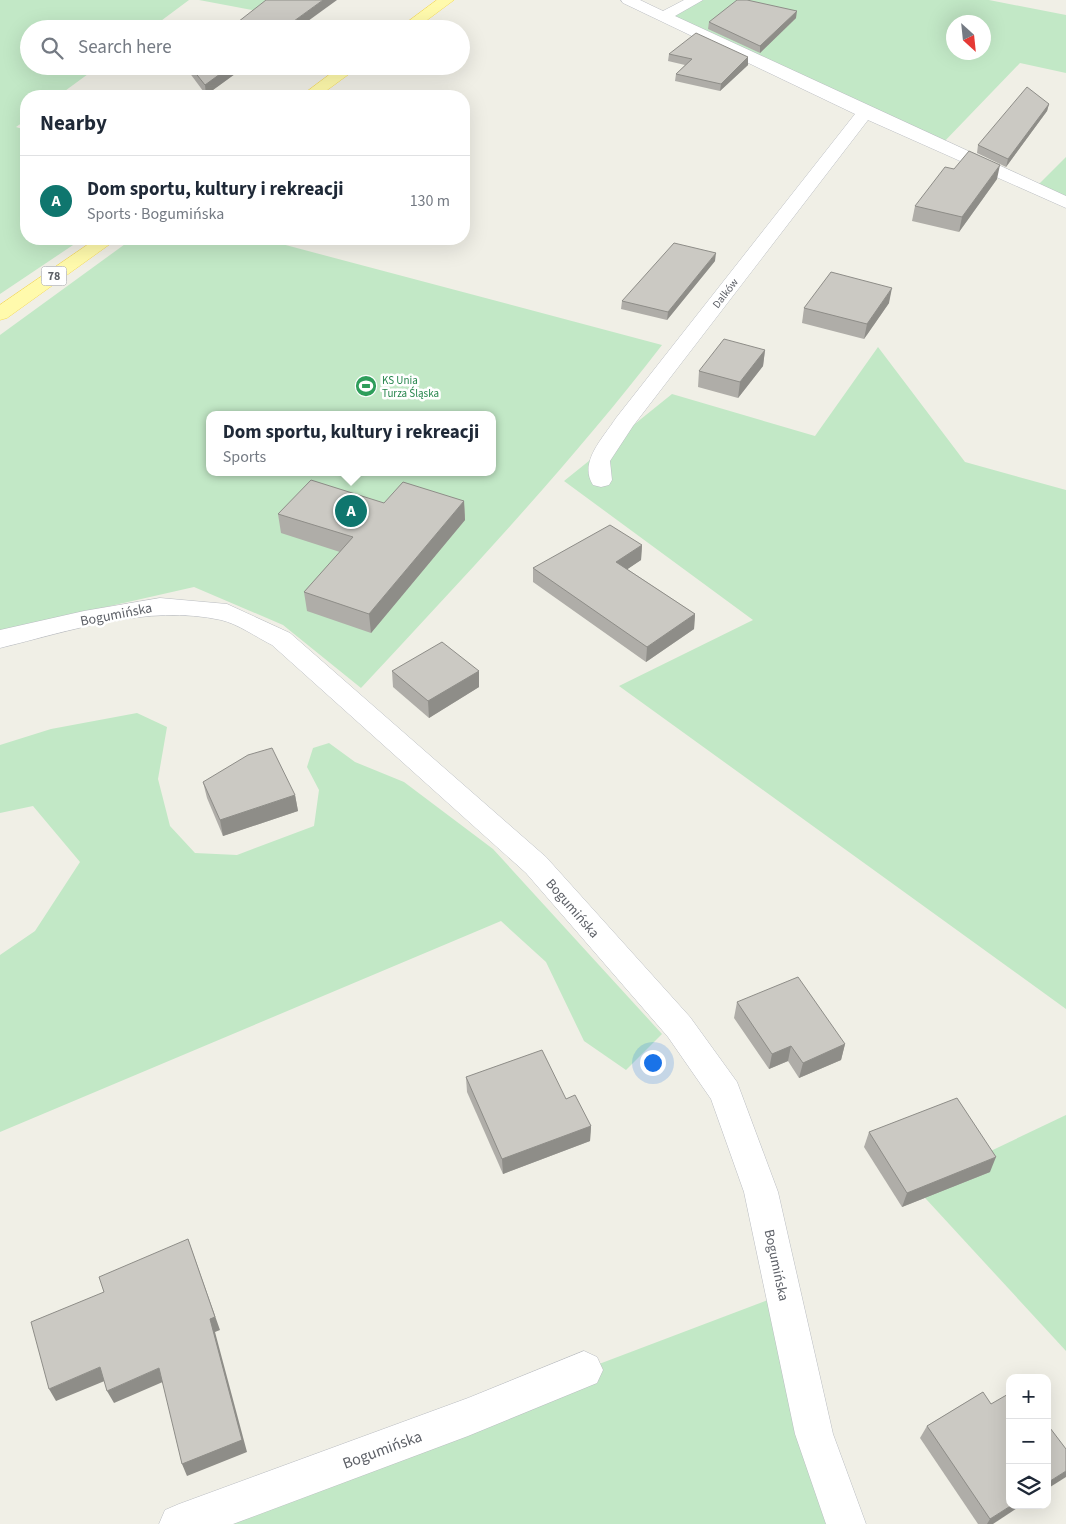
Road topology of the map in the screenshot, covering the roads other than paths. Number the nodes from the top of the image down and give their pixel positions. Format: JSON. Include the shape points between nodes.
{"nodes":[{"id":1,"x":447,"y":0,"type":"edge"},
{"id":2,"x":628,"y":0,"type":"edge"},
{"id":3,"x":696,"y":0,"type":"edge"},
{"id":4,"x":664,"y":16,"type":"junction"},
{"id":5,"x":418,"y":20,"type":"edge"},
{"id":6,"x":339,"y":75,"type":"edge"},
{"id":7,"x":318,"y":90,"type":"edge"},
{"id":8,"x":866,"y":112,"type":"junction"},
{"id":9,"x":1066,"y":202,"type":"edge"},
{"id":10,"x":99,"y":245,"type":"edge"},
{"id":11,"x":0,"y":314,"type":"edge"},
{"id":12,"x":601,"y":480,"type":"dead end"},
{"id":13,"x":0,"y":639,"type":"edge"},
{"id":14,"x":584,"y":1370,"type":"dead end"},
{"id":15,"x":179,"y":1524,"type":"edge"},
{"id":16,"x":846,"y":1524,"type":"edge"}],
"edges":[{"from":1,"to":5,"type":"main road"},
{"from":2,"to":4,"type":"street"},
{"from":3,"to":4,"type":"street"},
{"from":4,"to":8,"type":"street"},
{"from":6,"to":7,"type":"main road"},
{"from":8,"to":9,"type":"street"},
{"from":8,"to":12,"type":"street","name":"Dalków","via":[[624,423],[599,461]]},
{"from":10,"to":11,"type":"main road","number":"78"},
{"from":13,"to":16,"type":"street","name":"Bogumińska","via":[[84,619],[160,606],[227,612],[281,639],[536,865],[679,1027],[725,1092],[762,1192],[814,1434]]},
{"from":14,"to":15,"type":"street","name":"Bogumińska","via":[[468,1417]]}]}
